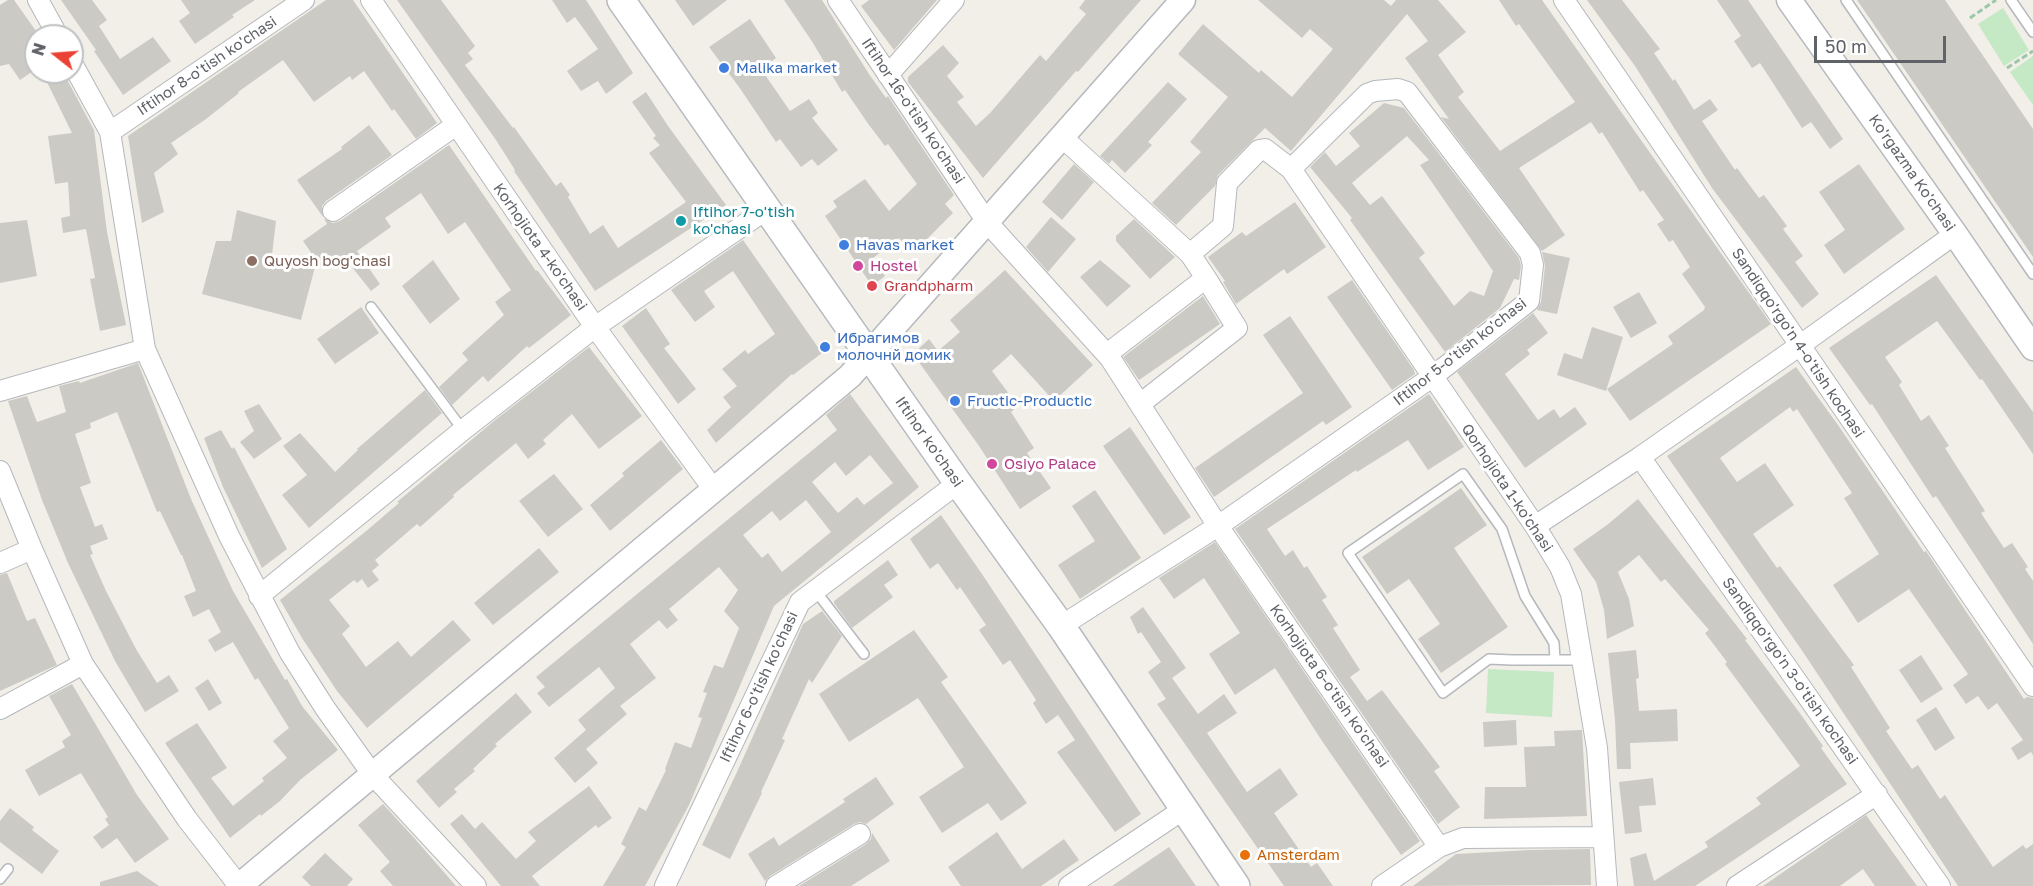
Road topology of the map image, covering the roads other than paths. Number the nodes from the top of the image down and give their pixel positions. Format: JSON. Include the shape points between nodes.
{"nodes":[{"id":1,"x":38,"y":0,"type":"edge"},
{"id":2,"x":304,"y":0,"type":"edge"},
{"id":3,"x":371,"y":0,"type":"edge"},
{"id":4,"x":621,"y":0,"type":"edge"},
{"id":5,"x":838,"y":0,"type":"edge"},
{"id":6,"x":954,"y":0,"type":"edge"},
{"id":7,"x":1183,"y":0,"type":"edge"},
{"id":8,"x":1564,"y":0,"type":"edge"},
{"id":9,"x":1789,"y":0,"type":"edge"},
{"id":10,"x":1846,"y":0,"type":"edge"},
{"id":11,"x":2011,"y":0,"type":"edge"},
{"id":12,"x":51,"y":24,"type":"edge"},
{"id":13,"x":2033,"y":32,"type":"edge"},
{"id":14,"x":888,"y":75,"type":"junction"},
{"id":15,"x":84,"y":84,"type":"edge"},
{"id":16,"x":456,"y":125,"type":"junction"},
{"id":17,"x":110,"y":132,"type":"junction"},
{"id":18,"x":1062,"y":137,"type":"junction"},
{"id":19,"x":1291,"y":169,"type":"junction"},
{"id":20,"x":766,"y":209,"type":"junction"},
{"id":21,"x":333,"y":211,"type":"dead end"},
{"id":22,"x":987,"y":222,"type":"junction"},
{"id":23,"x":1955,"y":234,"type":"junction"},
{"id":24,"x":1190,"y":254,"type":"junction"},
{"id":25,"x":2033,"y":274,"type":"edge"},
{"id":26,"x":1206,"y":279,"type":"junction"},
{"id":27,"x":371,"y":307,"type":"dead end"},
{"id":28,"x":595,"y":327,"type":"junction"},
{"id":29,"x":1799,"y":346,"type":"junction"},
{"id":30,"x":2033,"y":348,"type":"edge"},
{"id":31,"x":145,"y":349,"type":"junction"},
{"id":32,"x":1107,"y":354,"type":"junction"},
{"id":33,"x":868,"y":355,"type":"junction"},
{"id":34,"x":1432,"y":377,"type":"junction"},
{"id":35,"x":0,"y":391,"type":"edge"},
{"id":36,"x":1140,"y":404,"type":"junction"},
{"id":37,"x":463,"y":430,"type":"junction"},
{"id":38,"x":1640,"y":457,"type":"junction"},
{"id":39,"x":0,"y":471,"type":"edge"},
{"id":40,"x":958,"y":483,"type":"junction"},
{"id":41,"x":714,"y":490,"type":"junction"},
{"id":42,"x":1218,"y":526,"type":"junction"},
{"id":43,"x":1535,"y":526,"type":"junction"},
{"id":44,"x":32,"y":549,"type":"junction"},
{"id":45,"x":0,"y":563,"type":"edge"},
{"id":46,"x":815,"y":590,"type":"junction"},
{"id":47,"x":260,"y":596,"type":"junction"},
{"id":48,"x":1061,"y":626,"type":"junction"},
{"id":49,"x":864,"y":654,"type":"dead end"},
{"id":50,"x":1555,"y":660,"type":"junction"},
{"id":51,"x":1583,"y":660,"type":"junction"},
{"id":52,"x":83,"y":664,"type":"junction"},
{"id":53,"x":2033,"y":686,"type":"edge"},
{"id":54,"x":0,"y":709,"type":"edge"},
{"id":55,"x":372,"y":774,"type":"junction"},
{"id":56,"x":1877,"y":794,"type":"junction"},
{"id":57,"x":1185,"y":809,"type":"junction"},
{"id":58,"x":860,"y":834,"type":"dead end"},
{"id":59,"x":1602,"y":837,"type":"junction"},
{"id":60,"x":1439,"y":847,"type":"junction"},
{"id":61,"x":8,"y":868,"type":"dead end"},
{"id":62,"x":0,"y":879,"type":"edge"},
{"id":63,"x":239,"y":886,"type":"edge"},
{"id":64,"x":476,"y":886,"type":"edge"},
{"id":65,"x":665,"y":886,"type":"edge"},
{"id":66,"x":776,"y":886,"type":"edge"},
{"id":67,"x":1069,"y":886,"type":"edge"},
{"id":68,"x":1236,"y":886,"type":"edge"},
{"id":69,"x":1382,"y":886,"type":"edge"},
{"id":70,"x":1607,"y":886,"type":"edge"},
{"id":71,"x":1737,"y":886,"type":"edge"},
{"id":72,"x":1940,"y":886,"type":"edge"}],
"edges":[{"from":1,"to":12,"type":"street"},
{"from":2,"to":17,"type":"street","name":"Iftihor 8-o'tish ko'chasi"},
{"from":3,"to":16,"type":"street","name":"Korhojiota 4-ko'chasi"},
{"from":4,"to":20,"type":"main road","name":"Iftihor ko'chasi"},
{"from":5,"to":14,"type":"street","name":"Iftihor 16-o'tish ko'chasi"},
{"from":6,"to":14,"type":"street"},
{"from":7,"to":18,"type":"street"},
{"from":8,"to":29,"type":"street","name":"Sandiqqo'rgo'n 4-o'tish kochasi"},
{"from":9,"to":23,"type":"street","name":"Ko'rgazma Ko'chasi"},
{"from":10,"to":25,"type":"lane"},
{"from":11,"to":13,"type":"lane"},
{"from":14,"to":22,"type":"street","name":"Iftihor 16-o'tish ko'chasi"},
{"from":15,"to":17,"type":"street"},
{"from":16,"to":21,"type":"street"},
{"from":16,"to":28,"type":"street","name":"Korhojiota 4-ko'chasi"},
{"from":17,"to":31,"type":"street"},
{"from":18,"to":22,"type":"street"},
{"from":18,"to":24,"type":"street"},
{"from":19,"to":24,"type":"street","name":"Qorhojiota 1-ko'chasi","via":[[1264,148],[1259,150],[1227,183],[1223,226]]},
{"from":19,"to":34,"type":"street","name":"Qorhojiota 1-ko'chasi"},
{"from":19,"to":34,"type":"street","name":"Iftihor 5-o'tish ko'chasi","via":[[1367,94],[1398,89],[1407,92],[1530,253],[1533,265],[1529,301]]},
{"from":20,"to":28,"type":"street"},
{"from":20,"to":33,"type":"main road","name":"Iftihor ko'chasi"},
{"from":22,"to":32,"type":"street"},
{"from":22,"to":33,"type":"street"},
{"from":23,"to":29,"type":"street"},
{"from":23,"to":30,"type":"street","name":"Ko'rgazma Ko'chasi"},
{"from":24,"to":26,"type":"street"},
{"from":26,"to":32,"type":"street"},
{"from":26,"to":36,"type":"street","via":[[1237,328]]},
{"from":27,"to":37,"type":"lane"},
{"from":28,"to":37,"type":"street"},
{"from":28,"to":41,"type":"street","name":"Korhojiota 4-ko'chasi"},
{"from":29,"to":38,"type":"street"},
{"from":29,"to":53,"type":"street","name":"Sandiqqo'rgo'n 4-o'tish kochasi"},
{"from":31,"to":35,"type":"street"},
{"from":31,"to":47,"type":"street","via":[[199,473]]},
{"from":32,"to":36,"type":"street"},
{"from":33,"to":40,"type":"main road","name":"Iftihor ko'chasi"},
{"from":33,"to":41,"type":"street","via":[[850,376]]},
{"from":34,"to":42,"type":"street","name":"Iftihor 5-o'tish ko'chasi"},
{"from":34,"to":43,"type":"street","name":"Qorhojiota 1-ko'chasi"},
{"from":36,"to":42,"type":"street"},
{"from":37,"to":47,"type":"street"},
{"from":38,"to":43,"type":"street"},
{"from":38,"to":56,"type":"street","name":"Sandiqqo'rgo'n 3-o'tish kochasi"},
{"from":39,"to":44,"type":"street"},
{"from":40,"to":46,"type":"street","name":"Iftihor 6-o'tish ko'chasi"},
{"from":40,"to":48,"type":"main road","name":"Iftihor ko'chasi"},
{"from":41,"to":55,"type":"street"},
{"from":42,"to":48,"type":"street","name":"Iftihor 5-o'tish ko'chasi"},
{"from":42,"to":60,"type":"street","name":"Korhojiota 6-o'tish ko'chasi"},
{"from":43,"to":51,"type":"street","name":"Qorhojiota 1-ko'chasi","via":[[1571,594]]},
{"from":44,"to":45,"type":"street"},
{"from":44,"to":52,"type":"street"},
{"from":46,"to":49,"type":"lane"},
{"from":46,"to":65,"type":"street","name":"Iftihor 6-o'tish ko'chasi","via":[[797,607]]},
{"from":47,"to":55,"type":"street","via":[[290,653]]},
{"from":48,"to":57,"type":"main road","name":"Iftihor ko'chasi"},
{"from":50,"to":50,"type":"lane","via":[[1489,659],[1443,693],[1348,553],[1463,474],[1502,529],[1525,596],[1554,643]]},
{"from":50,"to":51,"type":"lane"},
{"from":51,"to":59,"type":"street","name":"Qorhojiota 1-ko'chasi","via":[[1597,748]]},
{"from":52,"to":54,"type":"street"},
{"from":52,"to":63,"type":"street","via":[[187,819]]},
{"from":55,"to":63,"type":"street"},
{"from":55,"to":64,"type":"street"},
{"from":56,"to":71,"type":"street"},
{"from":56,"to":72,"type":"street","name":"Sandiqqo'rgo'n 3-o'tish kochasi"},
{"from":57,"to":67,"type":"street"},
{"from":57,"to":68,"type":"main road","name":"Iftihor ko'chasi"},
{"from":58,"to":66,"type":"street"},
{"from":59,"to":60,"type":"street","via":[[1463,838]]},
{"from":59,"to":70,"type":"street","name":"Qorhojiota 1-ko'chasi"},
{"from":60,"to":69,"type":"street"},
{"from":61,"to":62,"type":"lane"}]}
